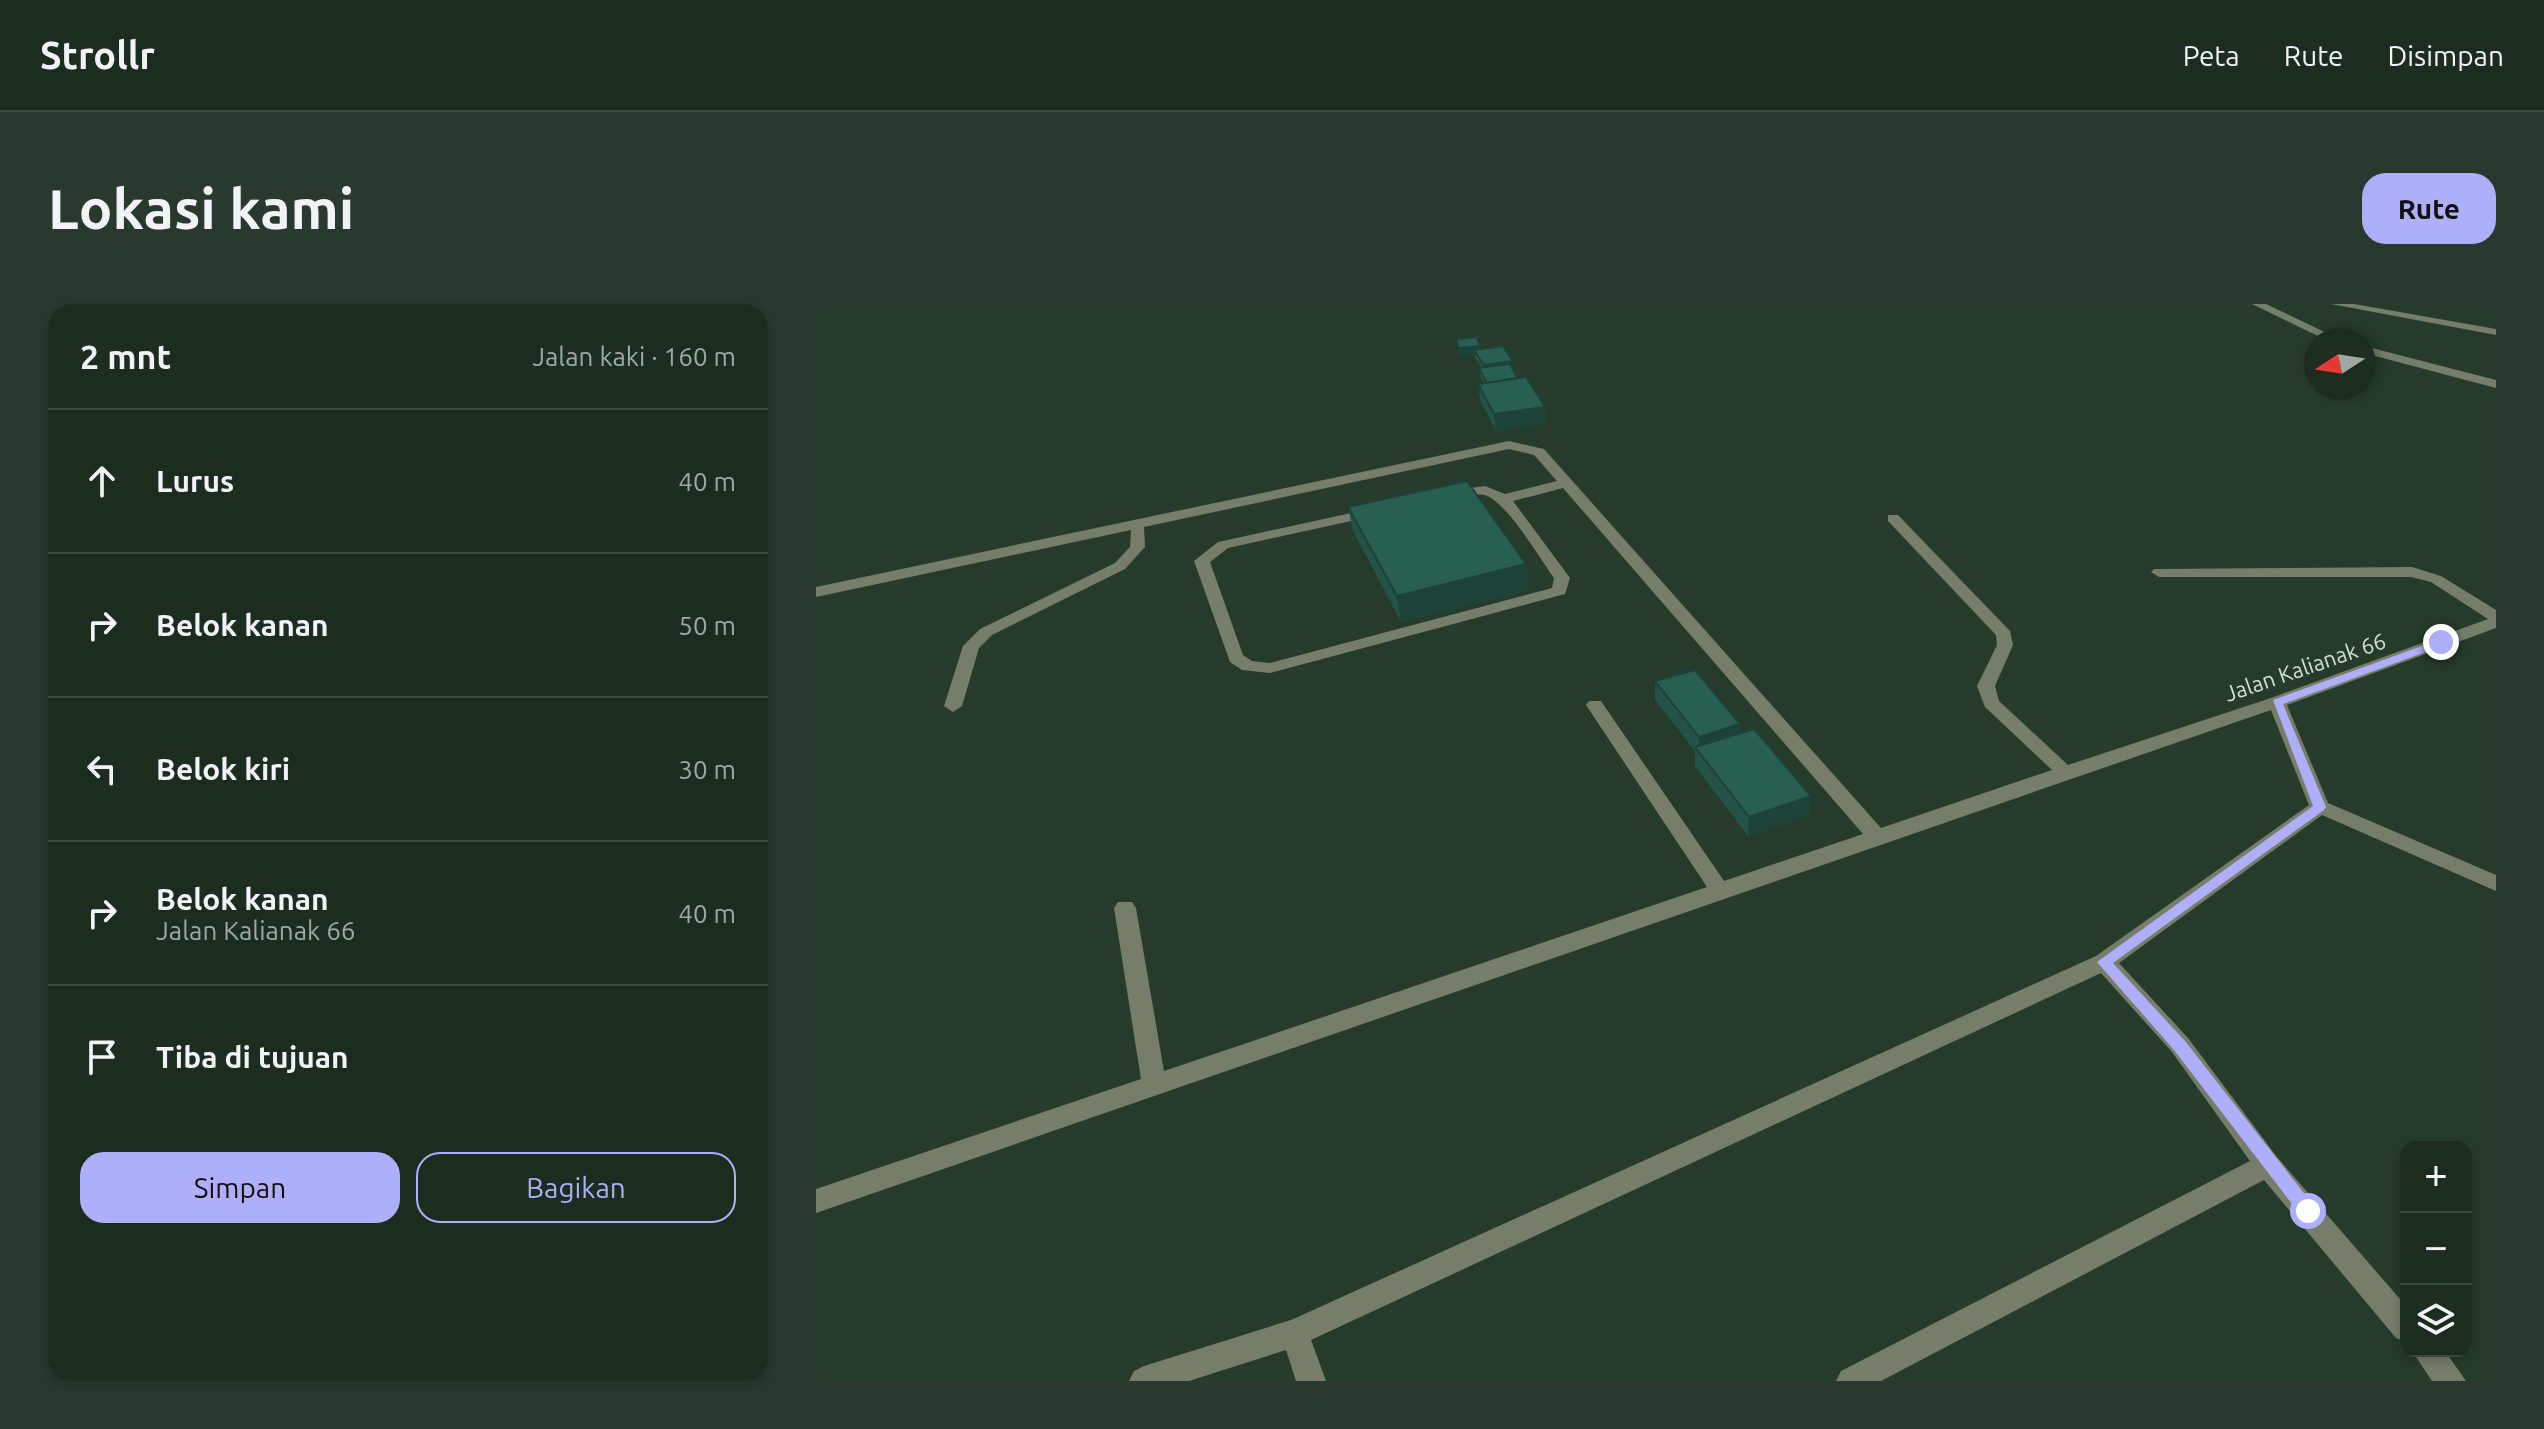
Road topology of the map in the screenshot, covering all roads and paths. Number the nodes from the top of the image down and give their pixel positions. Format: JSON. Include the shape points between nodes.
{"nodes":[{"id":1,"x":2257,"y":304,"type":"edge"},
{"id":2,"x":2336,"y":304,"type":"edge"},
{"id":3,"x":2309,"y":328,"type":"edge"},
{"id":4,"x":2496,"y":332,"type":"edge"},
{"id":5,"x":2376,"y":352,"type":"edge"},
{"id":6,"x":2496,"y":384,"type":"edge"},
{"id":7,"x":1566,"y":483,"type":"junction"},
{"id":8,"x":1504,"y":499,"type":"junction"},
{"id":9,"x":1426,"y":500,"type":"edge"},
{"id":10,"x":1395,"y":507,"type":"edge"},
{"id":11,"x":1893,"y":518,"type":"dead end"},
{"id":12,"x":1136,"y":522,"type":"junction"},
{"id":13,"x":2159,"y":572,"type":"dead end"},
{"id":14,"x":816,"y":592,"type":"edge"},
{"id":15,"x":2496,"y":620,"type":"edge"},
{"id":16,"x":2277,"y":702,"type":"junction"},
{"id":17,"x":1595,"y":705,"type":"dead end"},
{"id":18,"x":953,"y":706,"type":"dead end"},
{"id":19,"x":2065,"y":772,"type":"junction"},
{"id":20,"x":2320,"y":807,"type":"junction"},
{"id":21,"x":1877,"y":837,"type":"junction"},
{"id":22,"x":2496,"y":883,"type":"edge"},
{"id":23,"x":1720,"y":891,"type":"junction"},
{"id":24,"x":1125,"y":908,"type":"dead end"},
{"id":25,"x":2104,"y":962,"type":"junction"},
{"id":26,"x":1154,"y":1085,"type":"junction"},
{"id":27,"x":2268,"y":1165,"type":"junction"},
{"id":28,"x":816,"y":1201,"type":"edge"},
{"id":29,"x":2400,"y":1321,"type":"edge"},
{"id":30,"x":1294,"y":1333,"type":"junction"},
{"id":31,"x":2431,"y":1357,"type":"edge"},
{"id":32,"x":1144,"y":1381,"type":"edge"},
{"id":33,"x":1311,"y":1381,"type":"edge"},
{"id":34,"x":1851,"y":1381,"type":"edge"},
{"id":35,"x":2451,"y":1381,"type":"edge"}],
"edges":[{"from":1,"to":3,"type":"lane"},
{"from":2,"to":4,"type":"lane"},
{"from":5,"to":6,"type":"lane"},
{"from":7,"to":8,"type":"lane"},
{"from":7,"to":12,"type":"lane","via":[[1539,452],[1509,445]]},
{"from":7,"to":21,"type":"lane"},
{"from":8,"to":9,"type":"lane","via":[[1485,490]]},
{"from":8,"to":10,"type":"lane","via":[[1562,578],[1559,591],[1270,668],[1248,666],[1236,658],[1202,561],[1207,555],[1223,545]]},
{"from":11,"to":19,"type":"lane","via":[[2004,634],[2005,645],[1986,686],[1991,703]]},
{"from":12,"to":14,"type":"lane"},
{"from":12,"to":18,"type":"lane","via":[[1141,541],[1137,553],[1120,566],[1006,620],[971,646]]},
{"from":13,"to":15,"type":"lane","via":[[2412,572],[2436,579]]},
{"from":15,"to":16,"type":"lane","name":"Jalan Kalianak 66"},
{"from":16,"to":19,"type":"lane","name":"Jalan Kalianak 66"},
{"from":16,"to":20,"type":"lane"},
{"from":17,"to":23,"type":"lane"},
{"from":19,"to":21,"type":"lane","name":"Jalan Kalianak 66"},
{"from":20,"to":22,"type":"lane"},
{"from":20,"to":25,"type":"lane"},
{"from":21,"to":23,"type":"lane","name":"Jalan Kalianak 66"},
{"from":23,"to":26,"type":"lane","name":"Jalan Kalianak 66"},
{"from":24,"to":26,"type":"lane"},
{"from":25,"to":27,"type":"lane","via":[[2180,1045]]},
{"from":25,"to":30,"type":"lane"},
{"from":26,"to":28,"type":"lane","name":"Jalan Kalianak 66"},
{"from":27,"to":29,"type":"lane"},
{"from":27,"to":34,"type":"lane"},
{"from":30,"to":32,"type":"lane"},
{"from":30,"to":33,"type":"lane"},
{"from":31,"to":35,"type":"lane"}]}
